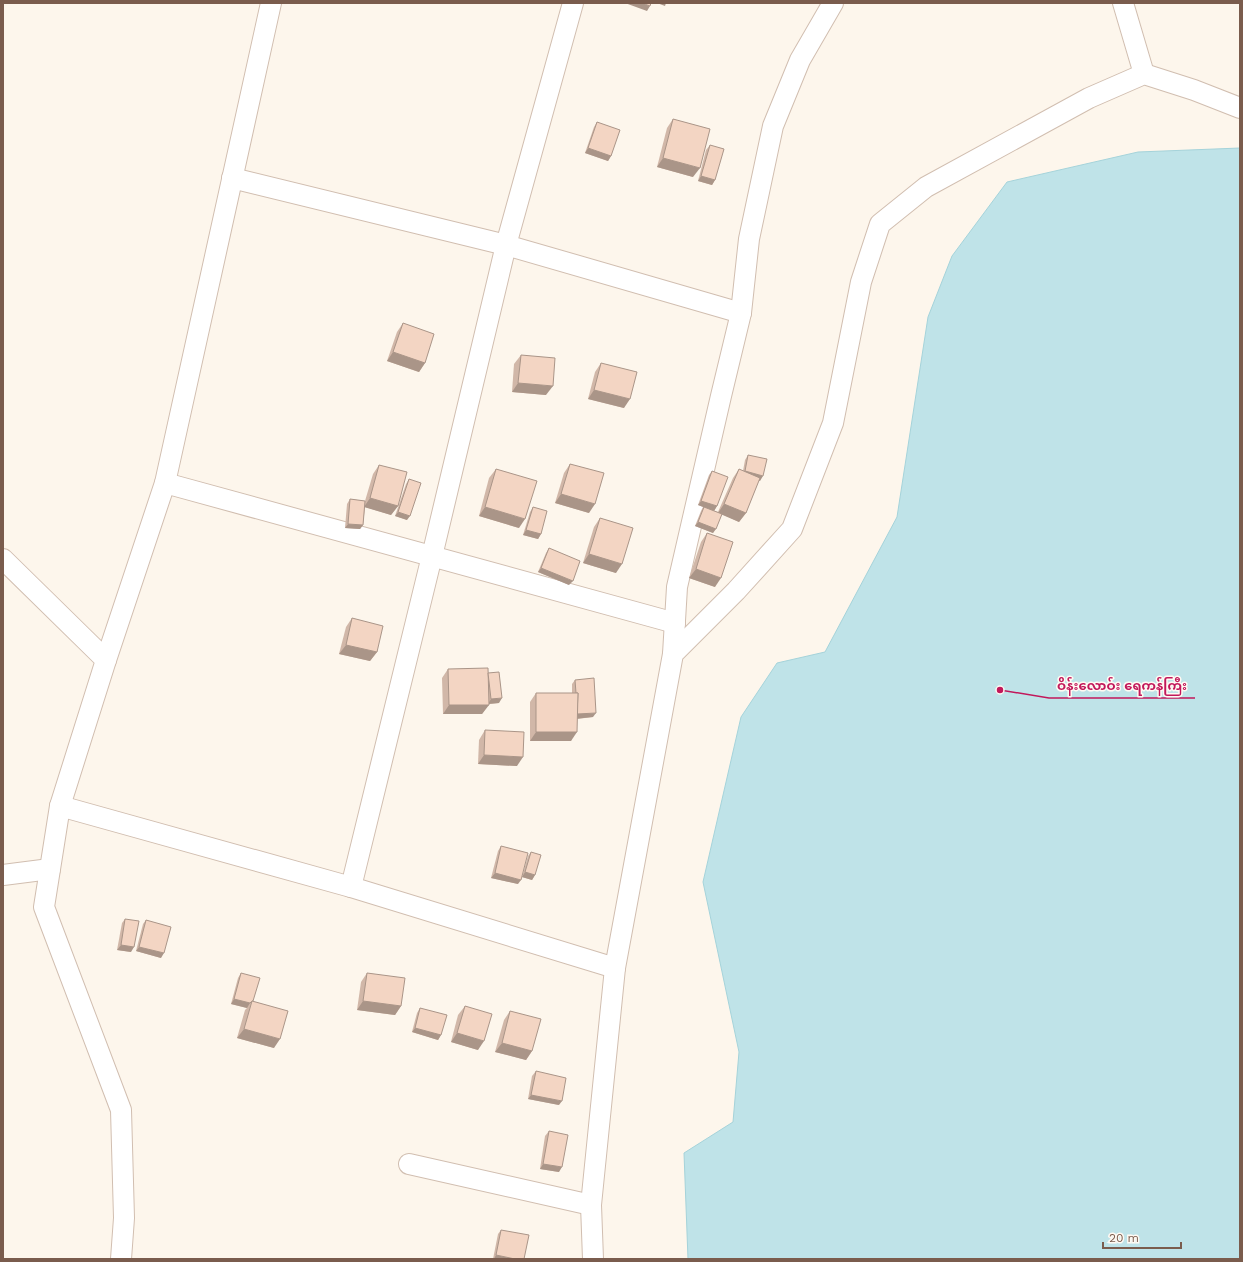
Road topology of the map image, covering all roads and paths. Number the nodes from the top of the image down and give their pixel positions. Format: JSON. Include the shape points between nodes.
{"nodes":[{"id":1,"x":271,"y":3,"type":"edge"},
{"id":2,"x":573,"y":3,"type":"edge"},
{"id":3,"x":833,"y":3,"type":"edge"},
{"id":4,"x":1123,"y":3,"type":"edge"},
{"id":5,"x":1144,"y":74,"type":"junction"},
{"id":6,"x":1240,"y":108,"type":"edge"},
{"id":7,"x":232,"y":178,"type":"junction"},
{"id":8,"x":506,"y":245,"type":"junction"},
{"id":9,"x":741,"y":313,"type":"junction"},
{"id":10,"x":165,"y":483,"type":"junction"},
{"id":11,"x":432,"y":556,"type":"junction"},
{"id":12,"x":3,"y":559,"type":"edge"},
{"id":13,"x":675,"y":624,"type":"junction"},
{"id":14,"x":673,"y":654,"type":"junction"},
{"id":15,"x":106,"y":660,"type":"junction"},
{"id":16,"x":60,"y":806,"type":"junction"},
{"id":17,"x":50,"y":869,"type":"junction"},
{"id":18,"x":3,"y":875,"type":"edge"},
{"id":19,"x":351,"y":887,"type":"junction"},
{"id":20,"x":615,"y":968,"type":"junction"},
{"id":21,"x":409,"y":1164,"type":"dead end"},
{"id":22,"x":591,"y":1205,"type":"junction"},
{"id":23,"x":121,"y":1259,"type":"edge"},
{"id":24,"x":593,"y":1259,"type":"edge"}],
"edges":[{"from":1,"to":7,"type":"street"},
{"from":2,"to":8,"type":"street"},
{"from":3,"to":9,"type":"street","via":[[800,60],[773,126],[748,239]]},
{"from":4,"to":5,"type":"street"},
{"from":5,"to":6,"type":"street"},
{"from":5,"to":14,"type":"street","via":[[1090,98],[926,187],[880,224],[861,282],[833,423],[792,529],[736,591]]},
{"from":7,"to":8,"type":"street"},
{"from":7,"to":10,"type":"street"},
{"from":8,"to":9,"type":"street"},
{"from":8,"to":11,"type":"street"},
{"from":9,"to":13,"type":"street","via":[[678,587]]},
{"from":10,"to":11,"type":"street"},
{"from":10,"to":15,"type":"street"},
{"from":11,"to":13,"type":"street"},
{"from":11,"to":19,"type":"street"},
{"from":12,"to":15,"type":"street"},
{"from":13,"to":14,"type":"street"},
{"from":14,"to":20,"type":"street"},
{"from":15,"to":16,"type":"street"},
{"from":16,"to":17,"type":"street"},
{"from":16,"to":19,"type":"street"},
{"from":17,"to":18,"type":"street"},
{"from":17,"to":23,"type":"street","via":[[44,907],[121,1110],[124,1218]]},
{"from":19,"to":20,"type":"street"},
{"from":20,"to":22,"type":"street"},
{"from":21,"to":22,"type":"street"},
{"from":22,"to":24,"type":"street"}]}
